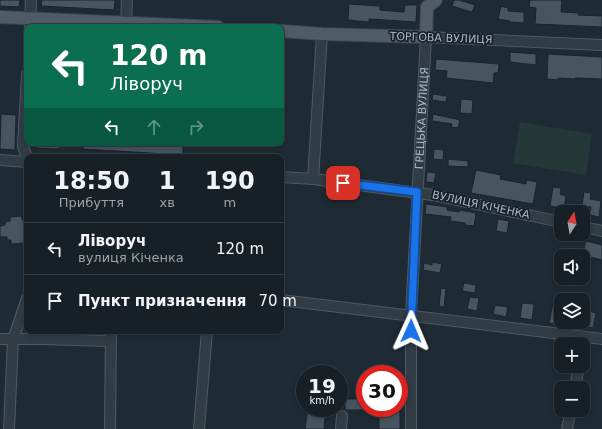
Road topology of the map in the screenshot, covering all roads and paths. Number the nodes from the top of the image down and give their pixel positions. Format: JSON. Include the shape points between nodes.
{"nodes":[{"id":1,"x":31,"y":0,"type":"edge"},
{"id":2,"x":127,"y":0,"type":"edge"},
{"id":3,"x":430,"y":2,"type":"edge"},
{"id":4,"x":0,"y":17,"type":"edge"},
{"id":5,"x":30,"y":23,"type":"edge"},
{"id":6,"x":126,"y":24,"type":"joint"},
{"id":7,"x":284,"y":31,"type":"edge"},
{"id":8,"x":322,"y":34,"type":"junction"},
{"id":9,"x":426,"y":37,"type":"junction"},
{"id":10,"x":602,"y":46,"type":"edge"},
{"id":11,"x":24,"y":128,"type":"edge"},
{"id":12,"x":26,"y":154,"type":"edge"},
{"id":13,"x":0,"y":160,"type":"edge"},
{"id":14,"x":24,"y":162,"type":"edge"},
{"id":15,"x":284,"y":177,"type":"edge"},
{"id":16,"x":313,"y":179,"type":"junction"},
{"id":17,"x":417,"y":192,"type":"junction"},
{"id":18,"x":554,"y":221,"type":"edge"},
{"id":19,"x":590,"y":228,"type":"edge"},
{"id":20,"x":602,"y":231,"type":"edge"},
{"id":21,"x":284,"y":300,"type":"edge"},
{"id":22,"x":24,"y":307,"type":"edge"},
{"id":23,"x":411,"y":315,"type":"junction"},
{"id":24,"x":207,"y":334,"type":"edge"},
{"id":25,"x":111,"y":336,"type":"edge"},
{"id":26,"x":557,"y":337,"type":"edge"},
{"id":27,"x":0,"y":339,"type":"edge"},
{"id":28,"x":602,"y":339,"type":"edge"},
{"id":29,"x":13,"y":340,"type":"junction"},
{"id":30,"x":590,"y":340,"type":"edge"},
{"id":31,"x":342,"y":417,"type":"edge"},
{"id":32,"x":570,"y":417,"type":"edge"},
{"id":33,"x":9,"y":429,"type":"edge"},
{"id":34,"x":110,"y":429,"type":"edge"},
{"id":35,"x":199,"y":429,"type":"edge"},
{"id":36,"x":341,"y":429,"type":"edge"},
{"id":37,"x":411,"y":429,"type":"edge"},
{"id":38,"x":567,"y":429,"type":"edge"}],
"edges":[{"from":1,"to":5,"type":"street"},
{"from":2,"to":6,"type":"street"},
{"from":3,"to":9,"type":"main road","name":"ГРЕЦЬКА ВУЛИЦЯ"},
{"from":4,"to":5,"type":"main road"},
{"from":5,"to":6,"type":"main road"},
{"from":7,"to":8,"type":"main road","name":"ТОРГОВА ВУЛИЦЯ"},
{"from":8,"to":9,"type":"main road","name":"ТОРГОВА ВУЛИЦЯ"},
{"from":8,"to":16,"type":"street"},
{"from":9,"to":10,"type":"street","name":"ТОРГОВА ВУЛИЦЯ"},
{"from":9,"to":17,"type":"street","name":"ГРЕЦЬКА ВУЛИЦЯ"},
{"from":11,"to":12,"type":"street","via":[[23,146]]},
{"from":13,"to":14,"type":"street"},
{"from":15,"to":16,"type":"street","name":"ВУЛИЦЯ КІЧЕНКА"},
{"from":16,"to":17,"type":"street","name":"ВУЛИЦЯ КІЧЕНКА"},
{"from":17,"to":18,"type":"street","name":"ВУЛИЦЯ КІЧЕНКА"},
{"from":17,"to":23,"type":"street","name":"ГРЕЦЬКА ВУЛИЦЯ"},
{"from":19,"to":20,"type":"street"},
{"from":21,"to":23,"type":"street"},
{"from":22,"to":29,"type":"street"},
{"from":23,"to":26,"type":"street"},
{"from":23,"to":37,"type":"street","name":"ГРЕЦЬКА ВУЛИЦЯ"},
{"from":24,"to":35,"type":"street"},
{"from":25,"to":29,"type":"street"},
{"from":25,"to":34,"type":"street"},
{"from":27,"to":29,"type":"street"},
{"from":28,"to":30,"type":"street"},
{"from":29,"to":33,"type":"street"},
{"from":31,"to":36,"type":"street"},
{"from":32,"to":38,"type":"street"}]}
